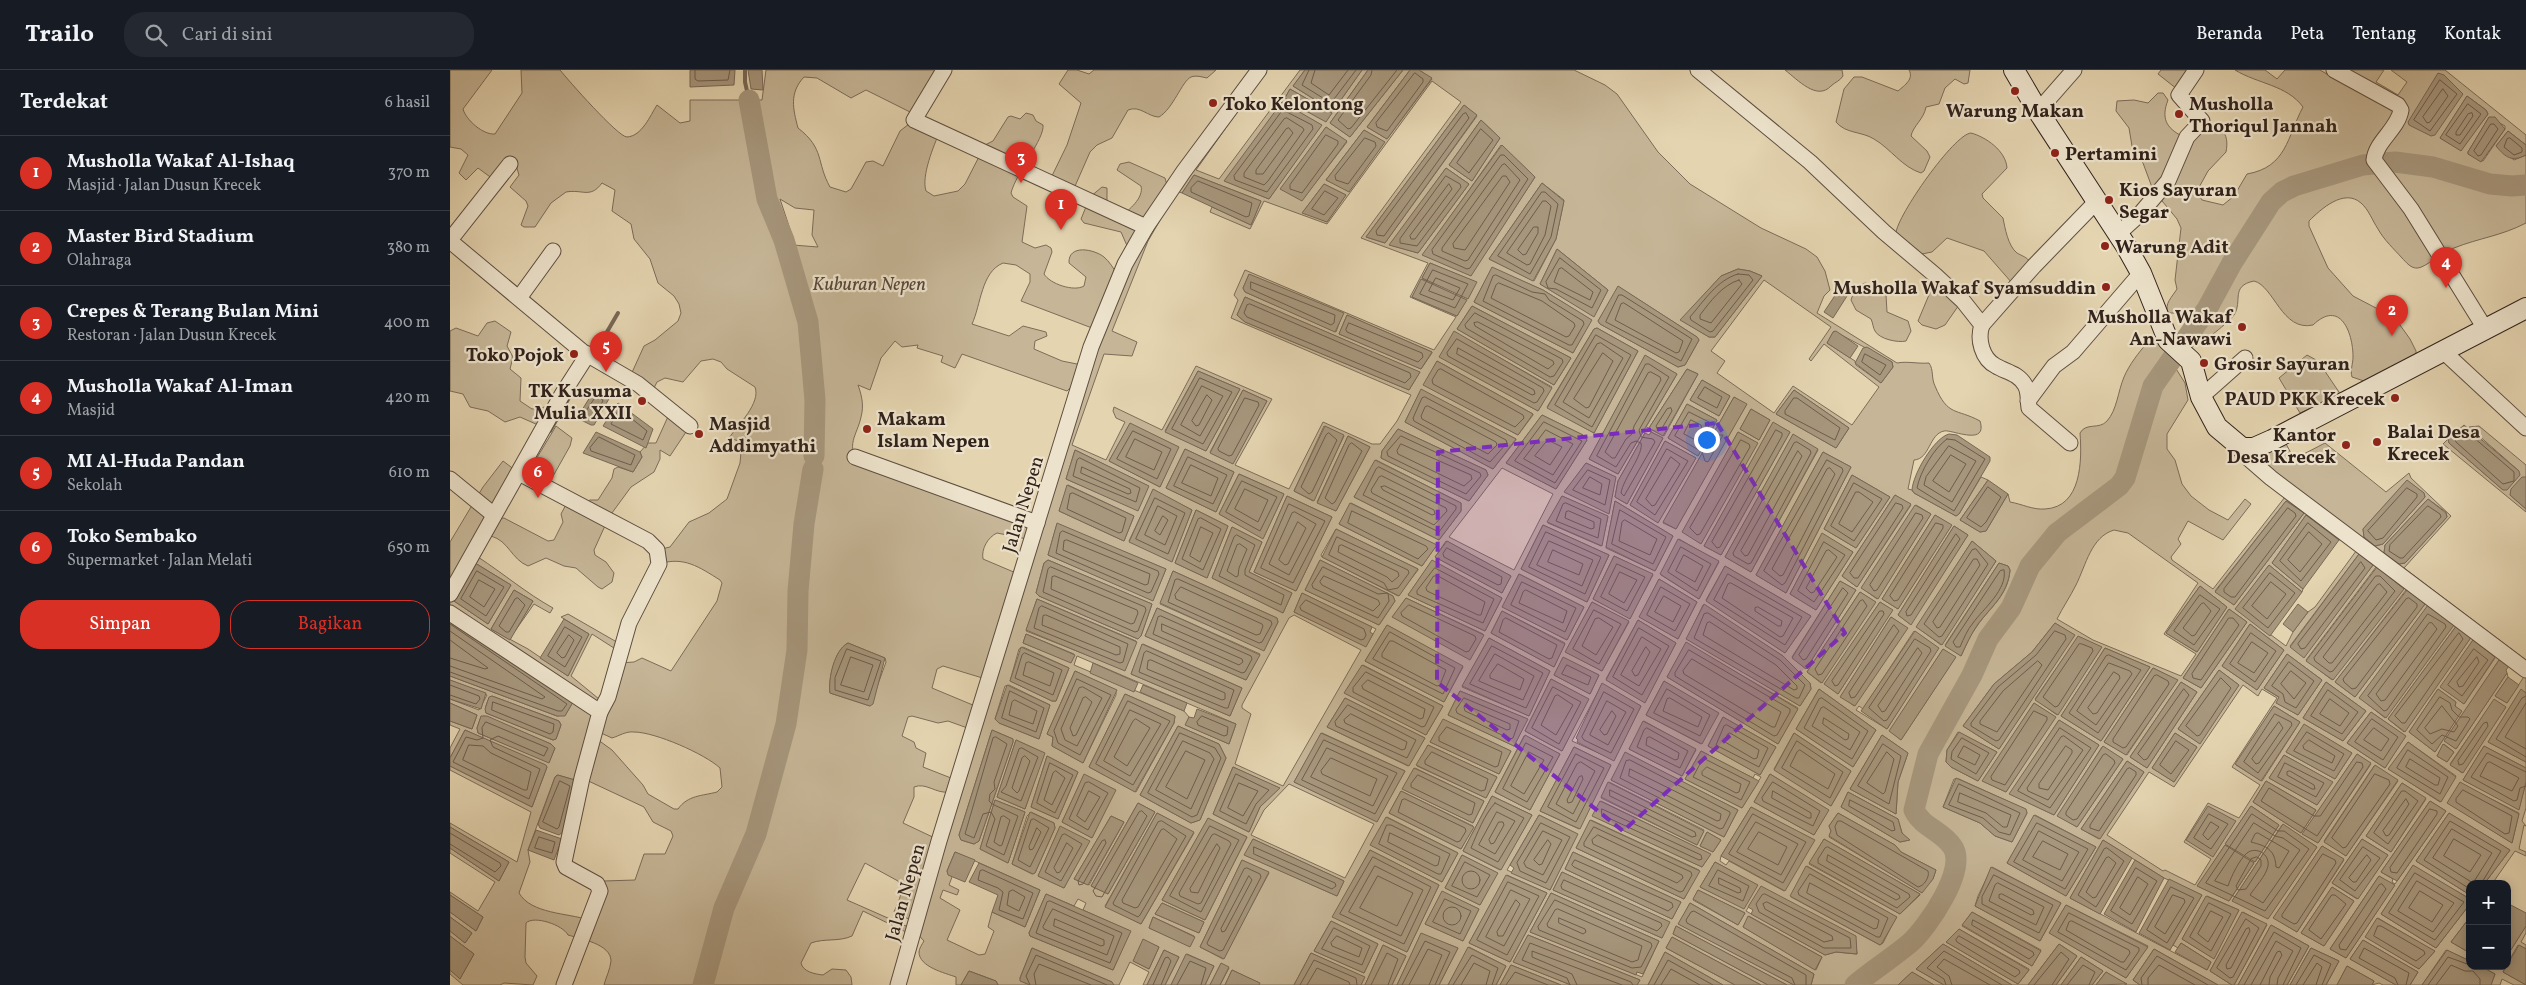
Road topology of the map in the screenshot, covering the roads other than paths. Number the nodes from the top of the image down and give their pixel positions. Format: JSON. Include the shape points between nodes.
{"nodes":[{"id":1,"x":944,"y":70,"type":"edge"},
{"id":2,"x":1259,"y":70,"type":"edge"},
{"id":3,"x":2014,"y":70,"type":"edge"},
{"id":4,"x":2074,"y":70,"type":"edge"},
{"id":5,"x":2196,"y":70,"type":"edge"},
{"id":6,"x":2334,"y":70,"type":"edge"},
{"id":7,"x":1702,"y":71,"type":"edge"},
{"id":8,"x":2038,"y":111,"type":"junction"},
{"id":9,"x":510,"y":164,"type":"dead end"},
{"id":10,"x":2096,"y":202,"type":"junction"},
{"id":11,"x":1146,"y":227,"type":"junction"},
{"id":12,"x":2118,"y":234,"type":"junction"},
{"id":13,"x":450,"y":240,"type":"edge"},
{"id":14,"x":553,"y":251,"type":"dead end"},
{"id":15,"x":2141,"y":273,"type":"junction"},
{"id":16,"x":519,"y":298,"type":"junction"},
{"id":17,"x":2526,"y":308,"type":"edge"},
{"id":18,"x":1982,"y":325,"type":"junction"},
{"id":19,"x":2486,"y":330,"type":"junction"},
{"id":20,"x":2444,"y":352,"type":"junction"},
{"id":21,"x":588,"y":354,"type":"junction"},
{"id":22,"x":2245,"y":358,"type":"dead end"},
{"id":23,"x":2201,"y":397,"type":"junction"},
{"id":24,"x":2028,"y":401,"type":"junction"},
{"id":25,"x":690,"y":426,"type":"dead end"},
{"id":26,"x":2526,"y":428,"type":"edge"},
{"id":27,"x":2070,"y":443,"type":"dead end"},
{"id":28,"x":2242,"y":448,"type":"junction"},
{"id":29,"x":855,"y":457,"type":"dead end"},
{"id":30,"x":519,"y":473,"type":"junction"},
{"id":31,"x":450,"y":479,"type":"edge"},
{"id":32,"x":494,"y":515,"type":"junction"},
{"id":33,"x":1037,"y":523,"type":"junction"},
{"id":34,"x":450,"y":594,"type":"edge"},
{"id":35,"x":450,"y":613,"type":"edge"},
{"id":36,"x":2526,"y":670,"type":"edge"},
{"id":37,"x":600,"y":712,"type":"junction"},
{"id":38,"x":564,"y":985,"type":"edge"},
{"id":39,"x":898,"y":985,"type":"edge"}],
"edges":[{"from":1,"to":11,"type":"street","via":[[914,120]]},
{"from":2,"to":11,"type":"street","name":"Jalan Nepen"},
{"from":3,"to":8,"type":"street"},
{"from":4,"to":8,"type":"street"},
{"from":5,"to":12,"type":"street","via":[[2179,95],[2202,121],[2187,137],[2168,181]]},
{"from":6,"to":19,"type":"street","via":[[2401,110],[2376,153],[2378,166],[2411,209]]},
{"from":7,"to":18,"type":"street","via":[[1936,275]]},
{"from":8,"to":10,"type":"street"},
{"from":9,"to":13,"type":"street"},
{"from":10,"to":12,"type":"street"},
{"from":10,"to":18,"type":"street"},
{"from":11,"to":33,"type":"street","name":"Jalan Nepen","via":[[1125,264],[1091,347]]},
{"from":12,"to":15,"type":"street"},
{"from":13,"to":16,"type":"street"},
{"from":14,"to":16,"type":"street"},
{"from":15,"to":23,"type":"street","via":[[2168,340],[2192,361]]},
{"from":15,"to":24,"type":"street","via":[[2073,352],[2054,366]]},
{"from":16,"to":21,"type":"street"},
{"from":17,"to":19,"type":"street"},
{"from":18,"to":24,"type":"street","via":[[1982,351],[1995,366],[2013,373],[2025,384]]},
{"from":19,"to":20,"type":"street"},
{"from":20,"to":26,"type":"street"},
{"from":20,"to":28,"type":"street","via":[[2272,440],[2254,448]]},
{"from":21,"to":25,"type":"street","via":[[638,384]]},
{"from":21,"to":30,"type":"street"},
{"from":22,"to":23,"type":"street"},
{"from":23,"to":28,"type":"street","via":[[2217,427]]},
{"from":24,"to":27,"type":"street","via":[[2029,408]]},
{"from":28,"to":36,"type":"street","via":[[2248,458],[2271,478]]},
{"from":29,"to":33,"type":"street"},
{"from":30,"to":32,"type":"street"},
{"from":30,"to":37,"type":"street","via":[[648,541],[659,555],[659,564],[629,623],[608,697]]},
{"from":31,"to":32,"type":"street"},
{"from":32,"to":34,"type":"street"},
{"from":33,"to":39,"type":"street","name":"Jalan Nepen"},
{"from":35,"to":37,"type":"street"},
{"from":37,"to":38,"type":"street","via":[[564,862],[566,867],[597,884],[600,891]]}]}
